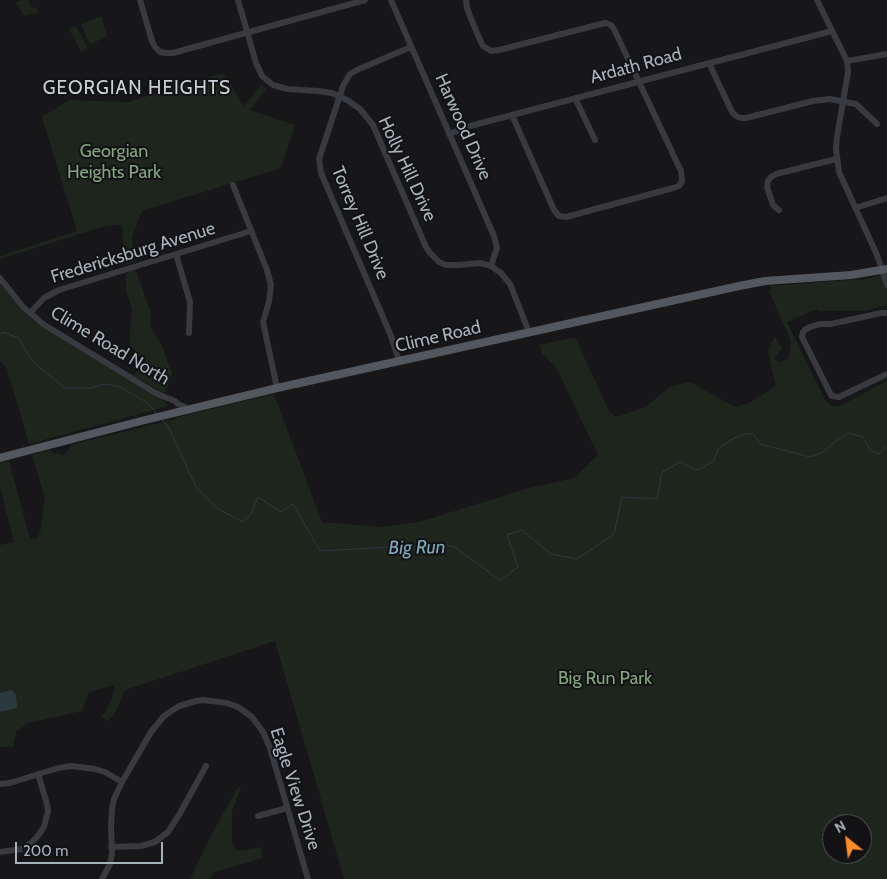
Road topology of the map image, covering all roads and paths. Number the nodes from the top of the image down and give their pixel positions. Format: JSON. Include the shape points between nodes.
{"nodes":[{"id":1,"x":140,"y":0,"type":"edge"},
{"id":2,"x":238,"y":0,"type":"edge"},
{"id":3,"x":365,"y":0,"type":"edge"},
{"id":4,"x":391,"y":0,"type":"edge"},
{"id":5,"x":466,"y":0,"type":"edge"},
{"id":6,"x":817,"y":0,"type":"edge"},
{"id":7,"x":832,"y":30,"type":"junction"},
{"id":8,"x":247,"y":33,"type":"junction"},
{"id":9,"x":411,"y":46,"type":"junction"},
{"id":10,"x":887,"y":54,"type":"edge"},
{"id":11,"x":847,"y":60,"type":"junction"},
{"id":12,"x":709,"y":63,"type":"junction"},
{"id":13,"x":638,"y":81,"type":"junction"},
{"id":14,"x":339,"y":97,"type":"junction"},
{"id":15,"x":575,"y":98,"type":"junction"},
{"id":16,"x":843,"y":101,"type":"junction"},
{"id":17,"x":512,"y":114,"type":"junction"},
{"id":18,"x":876,"y":124,"type":"dead end"},
{"id":19,"x":449,"y":134,"type":"junction"},
{"id":20,"x":595,"y":140,"type":"dead end"},
{"id":21,"x":836,"y":159,"type":"junction"},
{"id":22,"x":234,"y":185,"type":"dead end"},
{"id":23,"x":887,"y":198,"type":"edge"},
{"id":24,"x":855,"y":208,"type":"junction"},
{"id":25,"x":779,"y":210,"type":"dead end"},
{"id":26,"x":252,"y":231,"type":"junction"},
{"id":27,"x":176,"y":254,"type":"junction"},
{"id":28,"x":491,"y":266,"type":"junction"},
{"id":29,"x":885,"y":269,"type":"edge"},
{"id":30,"x":0,"y":278,"type":"edge"},
{"id":31,"x":887,"y":285,"type":"edge"},
{"id":32,"x":30,"y":313,"type":"junction"},
{"id":33,"x":887,"y":313,"type":"edge"},
{"id":34,"x":529,"y":332,"type":"junction"},
{"id":35,"x":189,"y":334,"type":"dead end"},
{"id":36,"x":399,"y":361,"type":"junction"},
{"id":37,"x":887,"y":374,"type":"edge"},
{"id":38,"x":276,"y":388,"type":"junction"},
{"id":39,"x":190,"y":409,"type":"junction"},
{"id":40,"x":0,"y":458,"type":"edge"},
{"id":41,"x":206,"y":766,"type":"dead end"},
{"id":42,"x":38,"y":774,"type":"junction"},
{"id":43,"x":122,"y":782,"type":"junction"},
{"id":44,"x":0,"y":784,"type":"edge"},
{"id":45,"x":287,"y":808,"type":"junction"},
{"id":46,"x":258,"y":816,"type":"dead end"},
{"id":47,"x":111,"y":847,"type":"junction"},
{"id":48,"x":0,"y":852,"type":"edge"},
{"id":49,"x":102,"y":879,"type":"edge"},
{"id":50,"x":308,"y":879,"type":"edge"}],
"edges":[{"from":1,"to":8,"type":"street","via":[[152,41],[160,52],[173,53]]},
{"from":2,"to":8,"type":"street","name":"Holly Hill Drive"},
{"from":3,"to":8,"type":"street"},
{"from":4,"to":9,"type":"street","name":"Harwood Drive"},
{"from":5,"to":13,"type":"street","via":[[480,40],[491,51],[608,24],[614,29]]},
{"from":6,"to":7,"type":"street"},
{"from":7,"to":11,"type":"street"},
{"from":7,"to":12,"type":"street","name":"Ardath Road"},
{"from":8,"to":14,"type":"street","name":"Holly Hill Drive","via":[[262,76],[273,85]]},
{"from":9,"to":14,"type":"street","name":"Torrey Hill Drive","via":[[350,74]]},
{"from":9,"to":19,"type":"street","name":"Harwood Drive"},
{"from":10,"to":11,"type":"street"},
{"from":11,"to":16,"type":"street"},
{"from":12,"to":13,"type":"street","name":"Ardath Road"},
{"from":12,"to":16,"type":"street","via":[[732,112],[741,118],[820,99]]},
{"from":13,"to":15,"type":"street","name":"Ardath Road"},
{"from":13,"to":17,"type":"street","via":[[681,172],[682,181],[673,188],[566,217],[559,216],[554,210]]},
{"from":14,"to":28,"type":"street","name":"Holly Hill Drive","via":[[360,108],[373,125],[426,247],[434,258],[446,265]]},
{"from":14,"to":36,"type":"street","name":"Torrey Hill Drive","via":[[319,159],[321,173],[384,318]]},
{"from":15,"to":17,"type":"street","name":"Ardath Road"},
{"from":15,"to":20,"type":"street"},
{"from":16,"to":18,"type":"street","via":[[859,106]]},
{"from":16,"to":21,"type":"street"},
{"from":17,"to":19,"type":"street","name":"Ardath Road"},
{"from":19,"to":28,"type":"street","name":"Harwood Drive","via":[[494,236],[497,248]]},
{"from":21,"to":24,"type":"street"},
{"from":21,"to":25,"type":"street","via":[[771,176],[767,187]]},
{"from":22,"to":26,"type":"street"},
{"from":23,"to":24,"type":"street"},
{"from":24,"to":29,"type":"street"},
{"from":26,"to":27,"type":"street","name":"Fredericksburg Avenue"},
{"from":26,"to":38,"type":"street","via":[[271,285],[263,329]]},
{"from":27,"to":32,"type":"street","name":"Fredericksburg Avenue","via":[[60,290],[44,298]]},
{"from":27,"to":35,"type":"street","via":[[190,302]]},
{"from":28,"to":34,"type":"street","via":[[510,284]]},
{"from":29,"to":31,"type":"street"},
{"from":29,"to":34,"type":"main road","name":"Clime Road","via":[[851,275],[765,281]]},
{"from":30,"to":32,"type":"street","name":"Clime Road North"},
{"from":32,"to":39,"type":"street","name":"Clime Road North","via":[[154,392]]},
{"from":33,"to":37,"type":"street","via":[[820,324],[806,329],[802,336],[832,396],[839,397]]},
{"from":34,"to":36,"type":"main road","name":"Clime Road"},
{"from":36,"to":38,"type":"main road","name":"Clime Road"},
{"from":38,"to":39,"type":"main road","name":"Clime Road"},
{"from":39,"to":40,"type":"main road","name":"Clime Road"},
{"from":41,"to":47,"type":"street","via":[[179,815],[161,838],[141,846]]},
{"from":42,"to":43,"type":"street","via":[[71,766],[84,767],[105,772]]},
{"from":42,"to":44,"type":"street"},
{"from":42,"to":48,"type":"street","via":[[48,804],[44,826],[37,837],[22,848]]},
{"from":43,"to":45,"type":"street","name":"Eagle View Drive","via":[[164,716],[187,703],[219,701],[245,712],[263,732]]},
{"from":43,"to":47,"type":"street","via":[[112,809]]},
{"from":45,"to":46,"type":"street"},
{"from":45,"to":50,"type":"street","name":"Eagle View Drive"},
{"from":47,"to":49,"type":"street","via":[[110,864]]}]}
